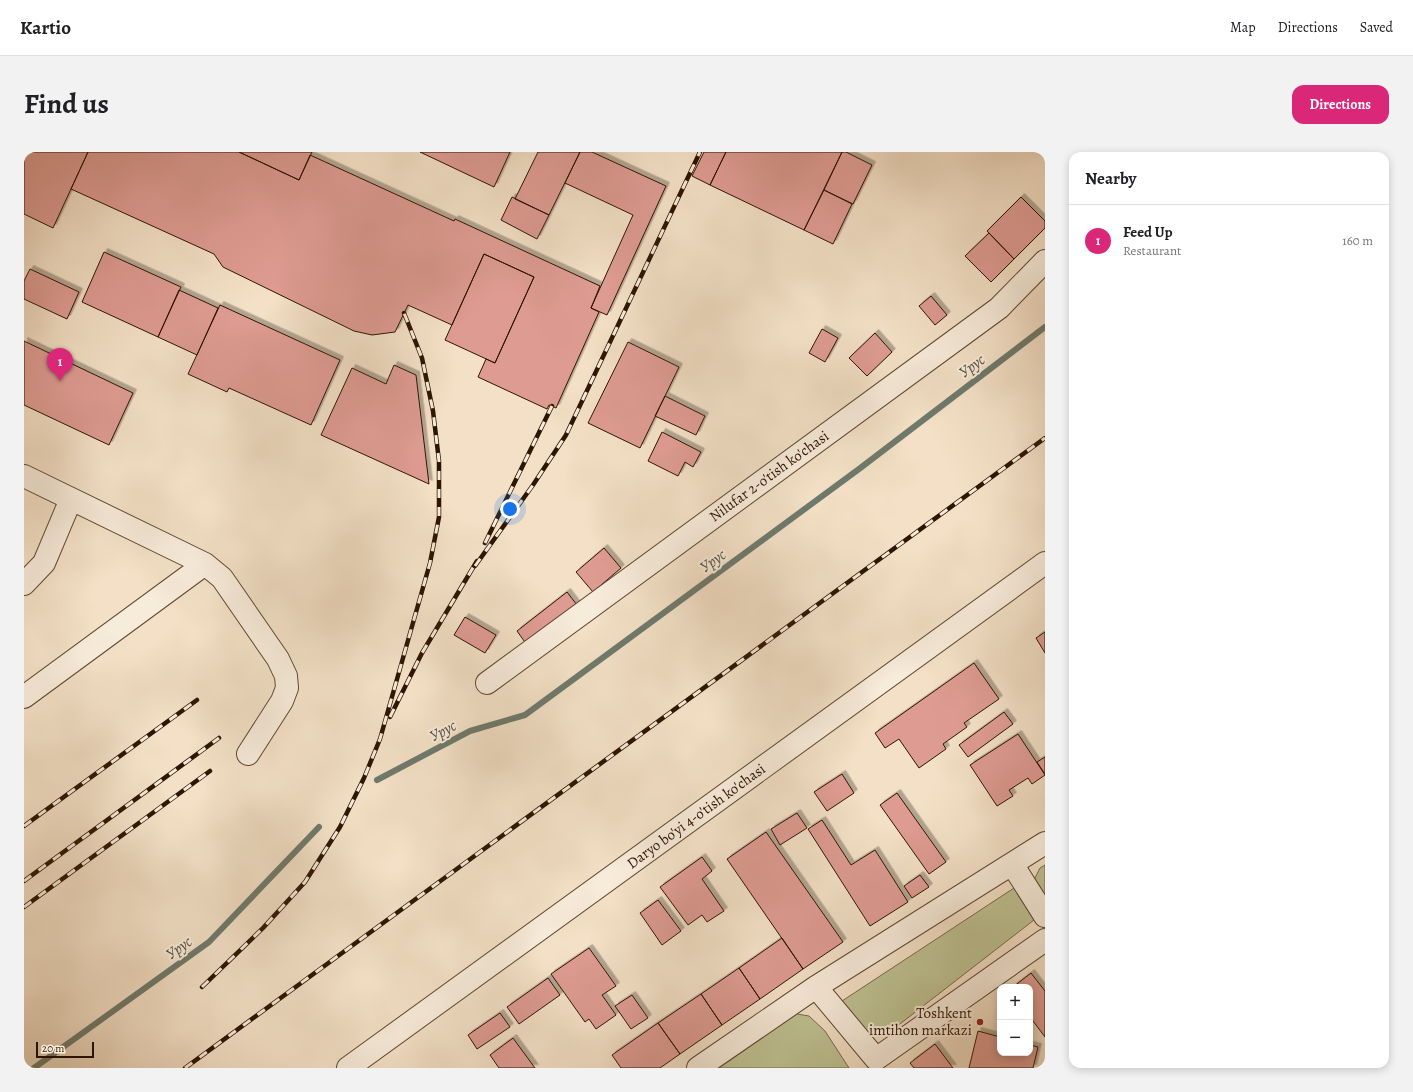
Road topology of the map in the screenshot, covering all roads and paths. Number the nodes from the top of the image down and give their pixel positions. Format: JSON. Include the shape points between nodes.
{"nodes":[{"id":1,"x":1045,"y":261,"type":"edge"},
{"id":2,"x":24,"y":476,"type":"edge"},
{"id":3,"x":71,"y":499,"type":"junction"},
{"id":4,"x":1045,"y":563,"type":"edge"},
{"id":5,"x":205,"y":564,"type":"junction"},
{"id":6,"x":24,"y":584,"type":"edge"},
{"id":7,"x":487,"y":683,"type":"dead end"},
{"id":8,"x":24,"y":697,"type":"edge"},
{"id":9,"x":248,"y":754,"type":"dead end"},
{"id":10,"x":1045,"y":843,"type":"edge"},
{"id":11,"x":1012,"y":864,"type":"junction"},
{"id":12,"x":1045,"y":916,"type":"edge"},
{"id":13,"x":1045,"y":940,"type":"edge"},
{"id":14,"x":816,"y":987,"type":"junction"},
{"id":15,"x":880,"y":1064,"type":"edge"},
{"id":16,"x":348,"y":1068,"type":"edge"},
{"id":17,"x":698,"y":1068,"type":"edge"}],
"edges":[{"from":1,"to":7,"type":"street","name":"Nilufar 2-o'tish ko'chasi","via":[[999,308]]},
{"from":2,"to":3,"type":"street"},
{"from":3,"to":5,"type":"street"},
{"from":3,"to":6,"type":"street","via":[[44,562]]},
{"from":4,"to":16,"type":"street","name":"Daryo bo'yi 4-o'tish ko'chasi"},
{"from":5,"to":8,"type":"street"},
{"from":5,"to":9,"type":"street","via":[[222,578],[278,659],[286,676],[287,688],[282,702]]},
{"from":10,"to":11,"type":"street"},
{"from":11,"to":12,"type":"street"},
{"from":11,"to":14,"type":"street"},
{"from":13,"to":15,"type":"street"},
{"from":14,"to":15,"type":"street"},
{"from":14,"to":17,"type":"street"}]}
